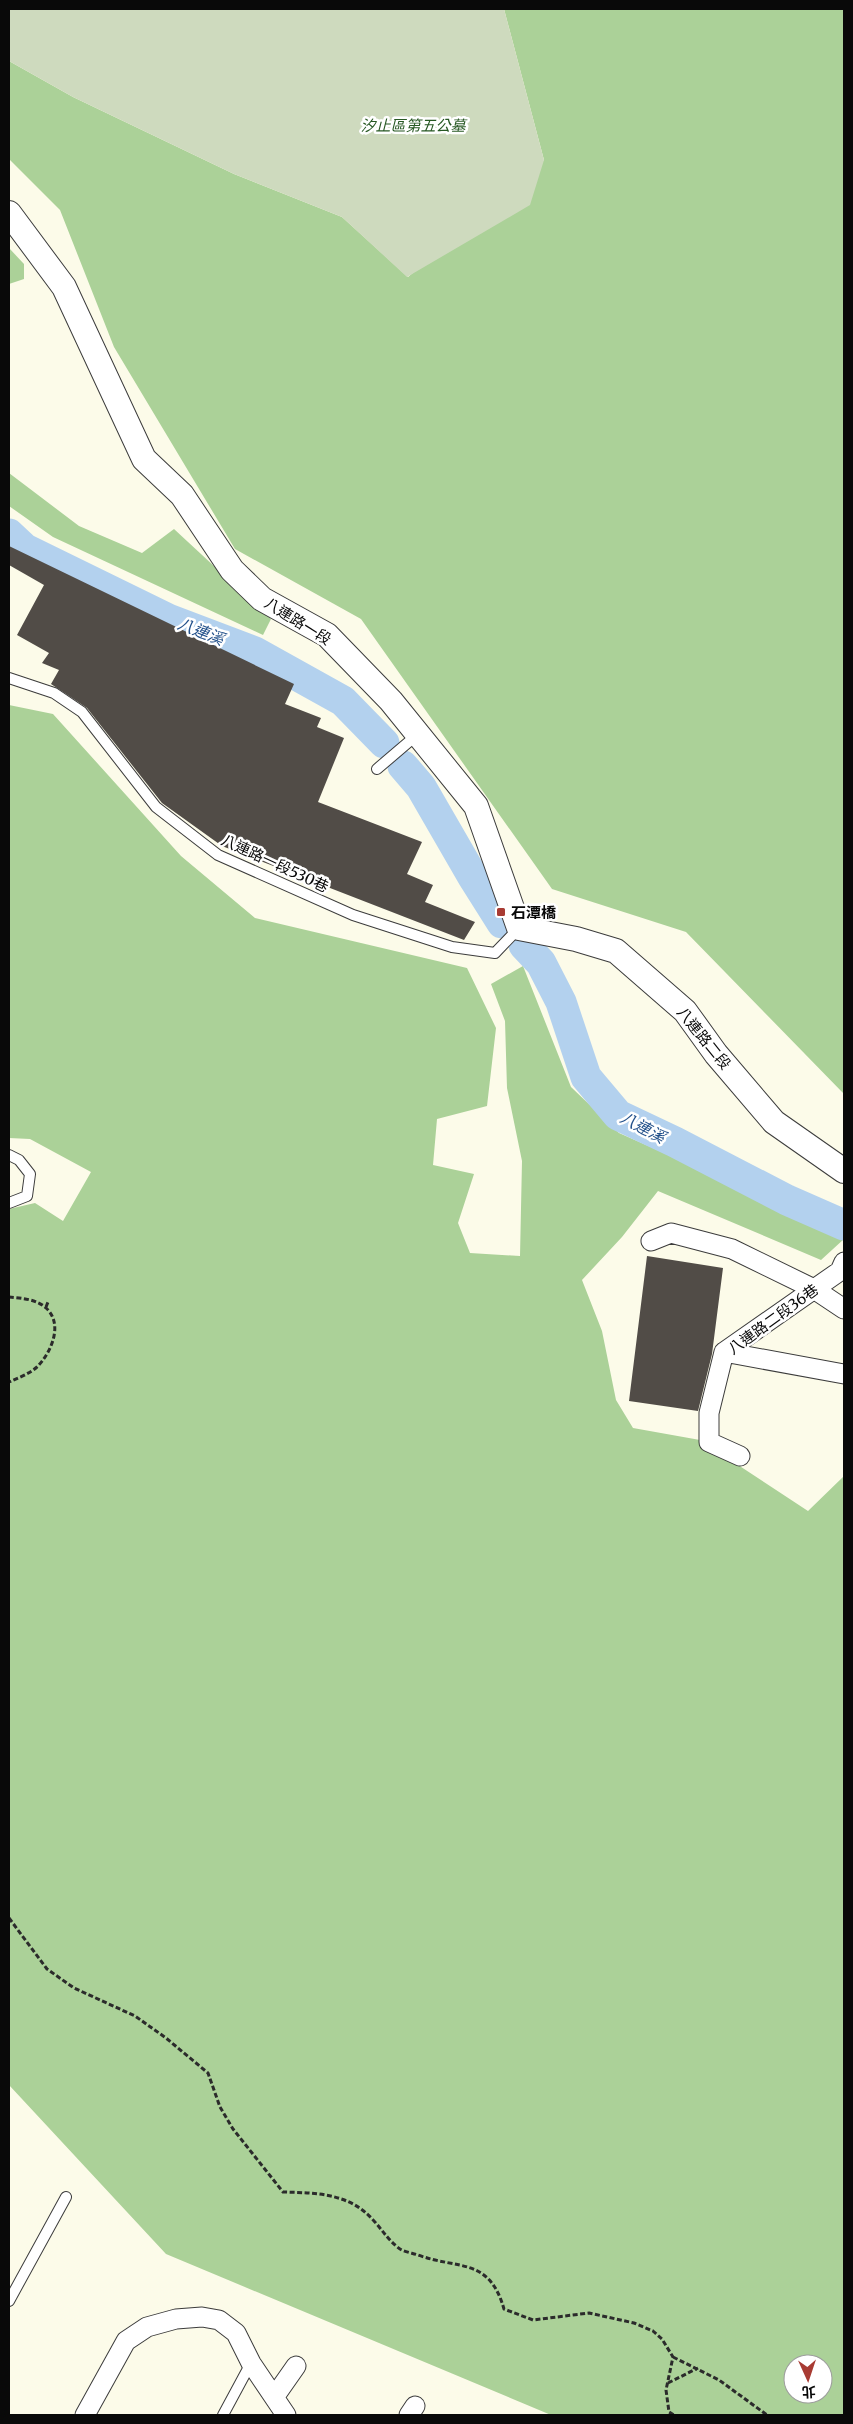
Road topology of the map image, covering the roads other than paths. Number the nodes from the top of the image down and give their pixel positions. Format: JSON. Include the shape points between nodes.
{"nodes":[{"id":1,"x":9,"y":213,"type":"edge"},
{"id":2,"x":9,"y":678,"type":"edge"},
{"id":3,"x":418,"y":734,"type":"junction"},
{"id":4,"x":376,"y":769,"type":"dead end"},
{"id":5,"x":519,"y":928,"type":"junction"},
{"id":6,"x":9,"y":1155,"type":"edge"},
{"id":7,"x":844,"y":1171,"type":"edge"},
{"id":8,"x":9,"y":1203,"type":"edge"},
{"id":9,"x":651,"y":1241,"type":"dead end"},
{"id":10,"x":844,"y":1262,"type":"edge"},
{"id":11,"x":814,"y":1289,"type":"junction"},
{"id":12,"x":844,"y":1309,"type":"edge"},
{"id":13,"x":724,"y":1352,"type":"junction"},
{"id":14,"x":844,"y":1374,"type":"edge"},
{"id":15,"x":740,"y":1456,"type":"dead end"},
{"id":16,"x":66,"y":2197,"type":"dead end"},
{"id":17,"x":9,"y":2301,"type":"edge"},
{"id":18,"x":251,"y":2363,"type":"junction"},
{"id":19,"x":296,"y":2366,"type":"dead end"},
{"id":20,"x":274,"y":2396,"type":"junction"},
{"id":21,"x":85,"y":2415,"type":"edge"},
{"id":22,"x":223,"y":2415,"type":"edge"},
{"id":23,"x":286,"y":2415,"type":"edge"}],
"edges":[{"from":1,"to":3,"type":"street","name":"八連路一段","via":[[64,287],[144,459],[182,494],[232,570],[262,599],[327,635]]},
{"from":2,"to":5,"type":"lane","name":"八連路一段530巷","via":[[54,693],[82,712],[156,806],[218,855],[353,916],[452,947],[495,952]]},
{"from":3,"to":4,"type":"lane"},
{"from":3,"to":5,"type":"street","name":"八連路一段","via":[[476,806]]},
{"from":5,"to":7,"type":"street","name":"八連路二段","via":[[576,939],[616,952],[685,1011],[716,1054],[774,1122]]},
{"from":6,"to":8,"type":"lane","via":[[19,1160],[30,1174],[27,1196]]},
{"from":9,"to":11,"type":"street","via":[[671,1233],[732,1249]]},
{"from":10,"to":11,"type":"street","name":"八連路二段36巷","via":[[840,1271]]},
{"from":11,"to":12,"type":"street"},
{"from":11,"to":13,"type":"street","name":"八連路二段36巷"},
{"from":13,"to":14,"type":"street"},
{"from":13,"to":15,"type":"street","name":"八連路二段36巷","via":[[709,1413],[709,1442]]},
{"from":16,"to":17,"type":"lane"},
{"from":18,"to":20,"type":"street"},
{"from":18,"to":21,"type":"street","via":[[236,2333],[219,2320],[202,2317],[176,2319],[147,2327],[126,2341]]},
{"from":18,"to":22,"type":"lane"},
{"from":19,"to":20,"type":"street"},
{"from":20,"to":23,"type":"street"}]}
